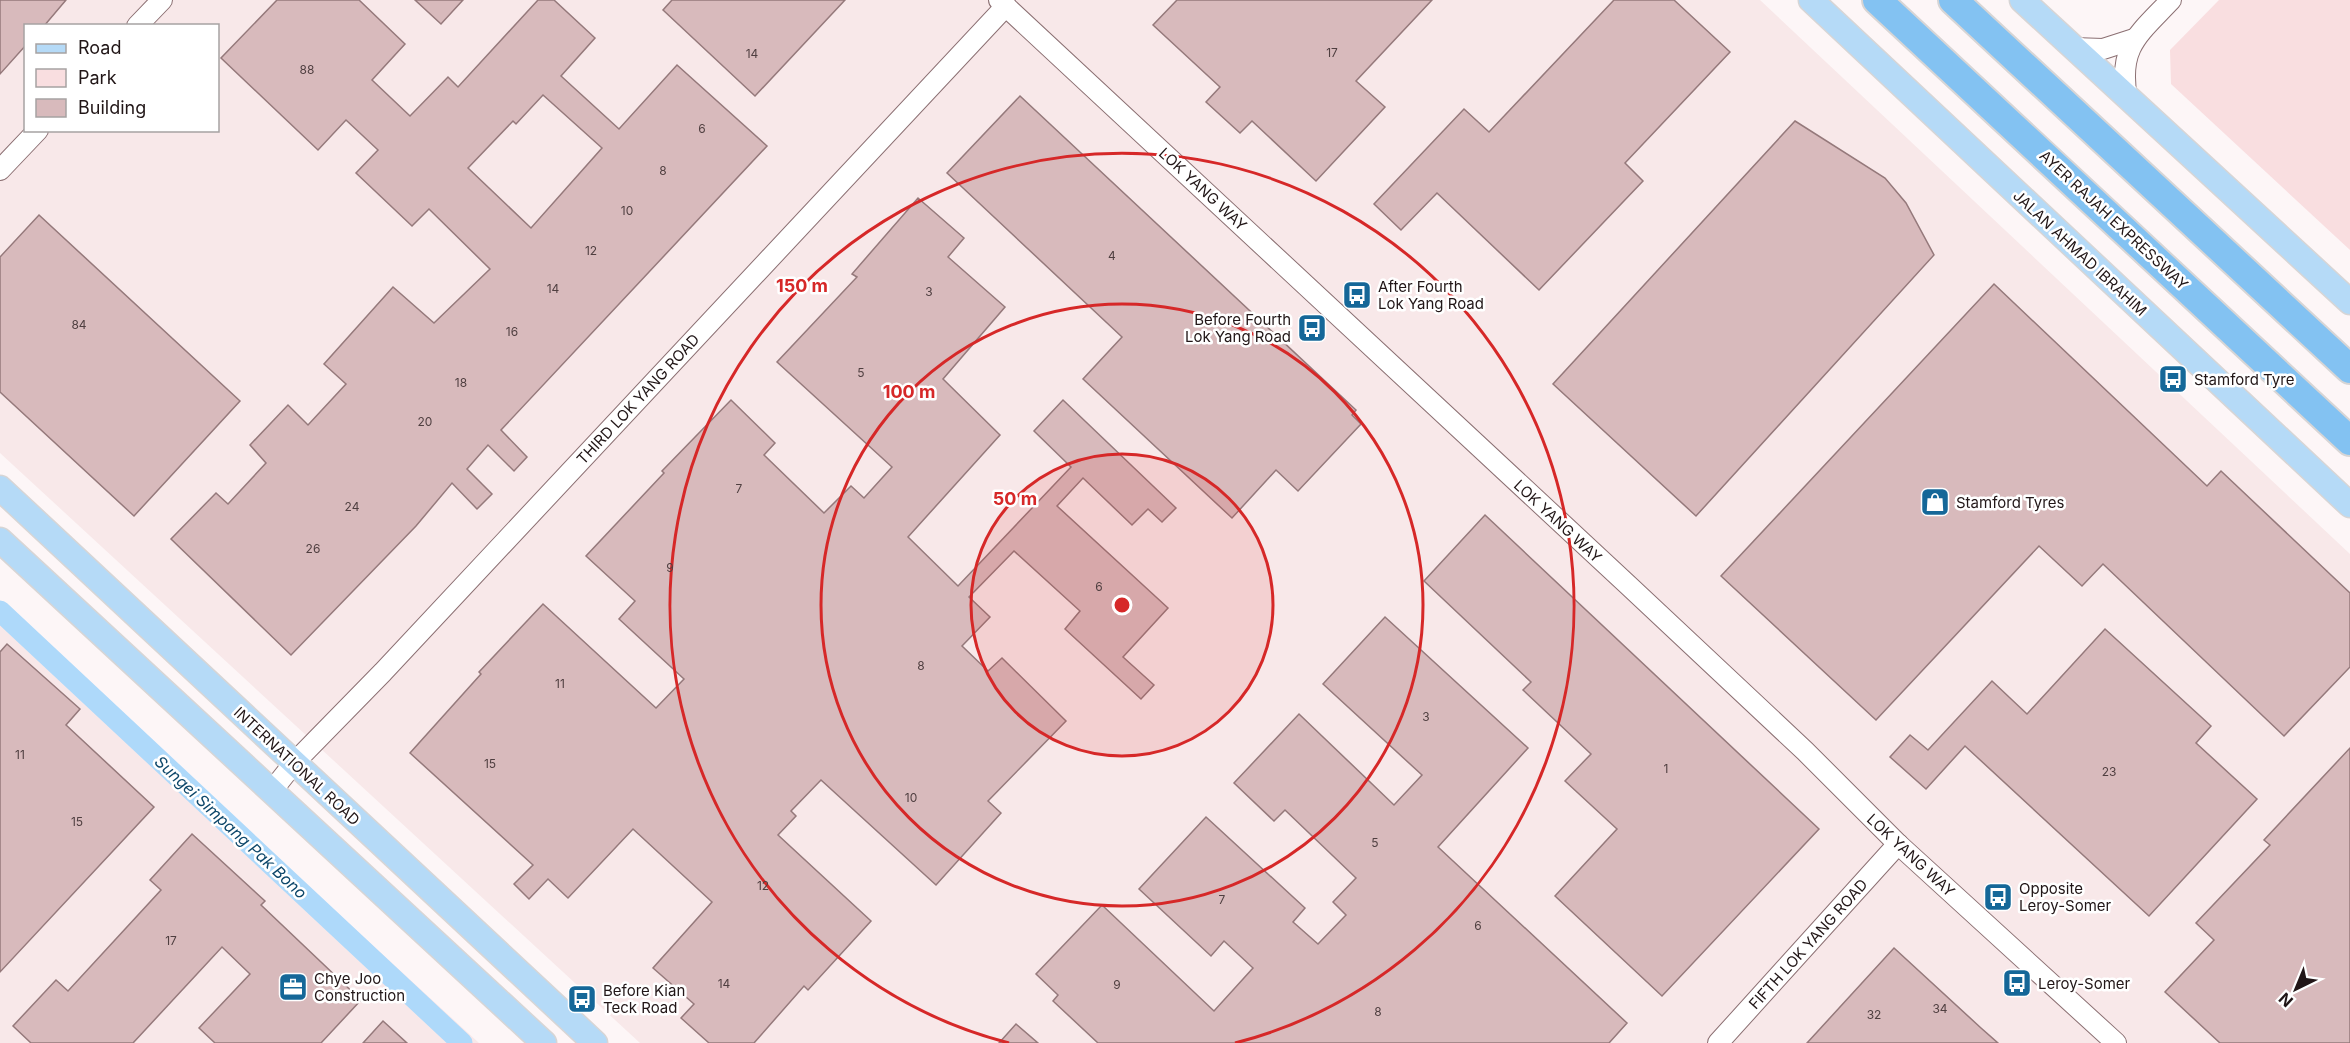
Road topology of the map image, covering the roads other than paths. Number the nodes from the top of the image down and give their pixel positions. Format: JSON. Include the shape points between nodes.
{"nodes":[{"id":1,"x":162,"y":0,"type":"edge"},
{"id":2,"x":1811,"y":0,"type":"edge"},
{"id":3,"x":1876,"y":0,"type":"edge"},
{"id":4,"x":1953,"y":0,"type":"edge"},
{"id":5,"x":2022,"y":0,"type":"edge"},
{"id":6,"x":2171,"y":0,"type":"edge"},
{"id":7,"x":1002,"y":3,"type":"edge"},
{"id":8,"x":139,"y":24,"type":"edge"},
{"id":9,"x":2134,"y":39,"type":"junction"},
{"id":10,"x":2074,"y":48,"type":"junction"},
{"id":11,"x":2127,"y":98,"type":"junction"},
{"id":12,"x":36,"y":132,"type":"edge"},
{"id":13,"x":0,"y":170,"type":"edge"},
{"id":14,"x":2350,"y":302,"type":"edge"},
{"id":15,"x":2350,"y":369,"type":"edge"},
{"id":16,"x":2350,"y":441,"type":"edge"},
{"id":17,"x":0,"y":488,"type":"edge"},
{"id":18,"x":2350,"y":506,"type":"edge"},
{"id":19,"x":0,"y":540,"type":"edge"},
{"id":20,"x":294,"y":763,"type":"junction"},
{"id":21,"x":271,"y":792,"type":"junction"},
{"id":22,"x":1898,"y":844,"type":"junction"},
{"id":23,"x":544,"y":1043,"type":"edge"},
{"id":24,"x":595,"y":1043,"type":"edge"},
{"id":25,"x":1718,"y":1043,"type":"edge"},
{"id":26,"x":2116,"y":1043,"type":"edge"}],
"edges":[{"from":1,"to":8,"type":"street"},
{"from":2,"to":18,"type":"main road","name":"JALAN AHMAD IBRAHIM"},
{"from":3,"to":16,"type":"highway","name":"AYER RAJAH EXPRESSWAY"},
{"from":4,"to":15,"type":"highway"},
{"from":5,"to":10,"type":"main road"},
{"from":6,"to":9,"type":"street"},
{"from":7,"to":20,"type":"street","name":"THIRD LOK YANG ROAD","via":[[383,672]]},
{"from":7,"to":22,"type":"street","name":"LOK YANG WAY","via":[[1805,751]]},
{"from":9,"to":10,"type":"street","via":[[2103,49]]},
{"from":9,"to":11,"type":"street","via":[[2124,68]]},
{"from":10,"to":11,"type":"main road"},
{"from":11,"to":14,"type":"main road"},
{"from":12,"to":13,"type":"street"},
{"from":17,"to":20,"type":"main road","name":"INTERNATIONAL ROAD"},
{"from":19,"to":21,"type":"main road"},
{"from":20,"to":21,"type":"street","name":"THIRD LOK YANG ROAD"},
{"from":20,"to":24,"type":"main road","name":"INTERNATIONAL ROAD"},
{"from":21,"to":23,"type":"main road"},
{"from":22,"to":25,"type":"street","name":"FIFTH LOK YANG ROAD"},
{"from":22,"to":26,"type":"street","name":"LOK YANG WAY"}]}
